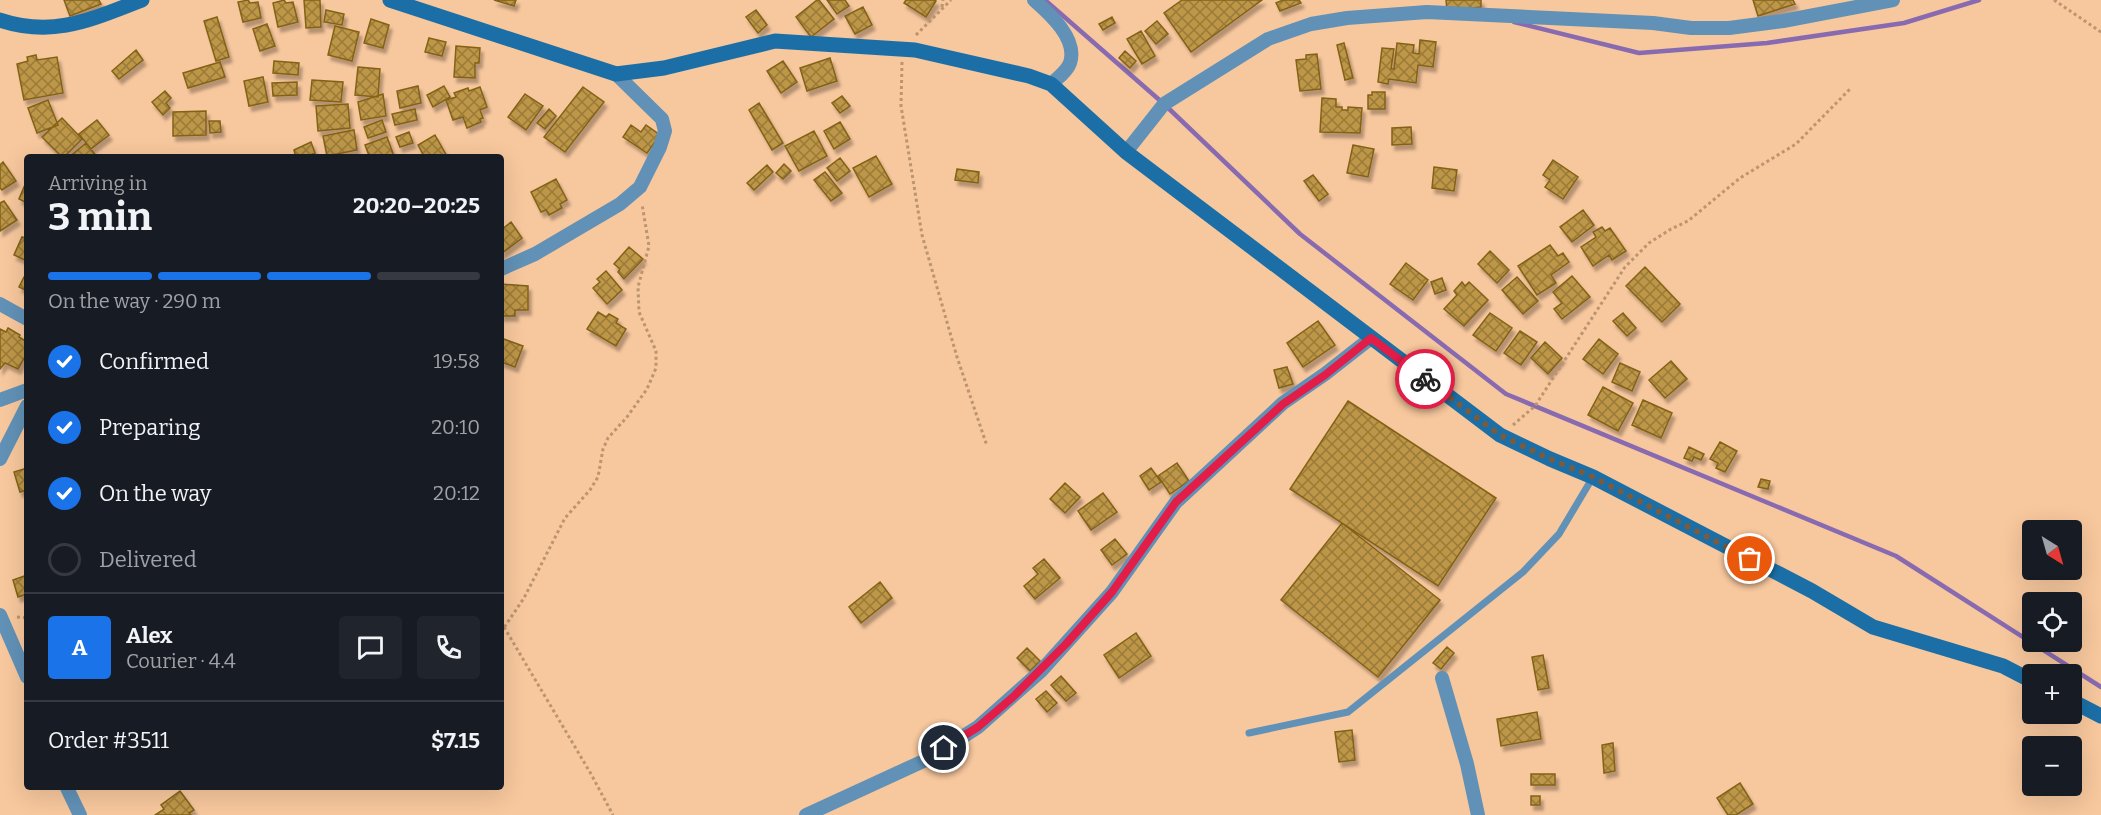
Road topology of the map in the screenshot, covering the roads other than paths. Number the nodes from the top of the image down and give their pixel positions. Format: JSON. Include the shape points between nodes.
{"nodes":[{"id":1,"x":142,"y":0,"type":"edge"},
{"id":2,"x":390,"y":0,"type":"edge"},
{"id":3,"x":1035,"y":0,"type":"edge"},
{"id":4,"x":1893,"y":0,"type":"edge"},
{"id":5,"x":1426,"y":6,"type":"edge"},
{"id":6,"x":0,"y":20,"type":"edge"},
{"id":7,"x":616,"y":74,"type":"junction"},
{"id":8,"x":1051,"y":84,"type":"junction"},
{"id":9,"x":1125,"y":152,"type":"junction"},
{"id":10,"x":504,"y":268,"type":"edge"},
{"id":11,"x":0,"y":304,"type":"edge"},
{"id":12,"x":24,"y":317,"type":"edge"},
{"id":13,"x":1371,"y":338,"type":"junction"},
{"id":14,"x":24,"y":391,"type":"edge"},
{"id":15,"x":0,"y":400,"type":"edge"},
{"id":16,"x":24,"y":412,"type":"edge"},
{"id":17,"x":0,"y":459,"type":"edge"},
{"id":18,"x":1593,"y":477,"type":"junction"},
{"id":19,"x":0,"y":615,"type":"edge"},
{"id":20,"x":24,"y":670,"type":"edge"},
{"id":21,"x":2022,"y":676,"type":"edge"},
{"id":22,"x":1442,"y":678,"type":"dead end"},
{"id":23,"x":2082,"y":706,"type":"edge"},
{"id":24,"x":2101,"y":716,"type":"edge"},
{"id":25,"x":1249,"y":733,"type":"dead end"},
{"id":26,"x":68,"y":790,"type":"edge"},
{"id":27,"x":80,"y":815,"type":"edge"},
{"id":28,"x":806,"y":815,"type":"edge"},
{"id":29,"x":1478,"y":815,"type":"edge"}],
"edges":[{"from":1,"to":6,"type":"street","via":[[63,26],[39,29]]},
{"from":2,"to":7,"type":"street"},
{"from":3,"to":8,"type":"street","via":[[1069,41],[1070,62]]},
{"from":4,"to":5,"type":"street","via":[[1729,28]]},
{"from":5,"to":9,"type":"street","via":[[1311,24],[1268,39],[1164,105]]},
{"from":7,"to":8,"type":"street","via":[[664,68],[775,41],[902,49]]},
{"from":7,"to":10,"type":"street","via":[[662,118],[665,131],[639,187],[621,204]]},
{"from":8,"to":9,"type":"street"},
{"from":9,"to":13,"type":"street"},
{"from":11,"to":12,"type":"street"},
{"from":13,"to":18,"type":"street","via":[[1500,435]]},
{"from":13,"to":28,"type":"street","via":[[1283,404],[1176,502],[1112,592],[1041,670],[978,727],[928,759]]},
{"from":14,"to":15,"type":"street"},
{"from":16,"to":17,"type":"street"},
{"from":18,"to":21,"type":"street","via":[[1873,627],[2002,666]]},
{"from":18,"to":25,"type":"lane","via":[[1559,534],[1523,572],[1348,712]]},
{"from":19,"to":20,"type":"street"},
{"from":22,"to":29,"type":"street"},
{"from":23,"to":24,"type":"street"},
{"from":26,"to":27,"type":"street"}]}
